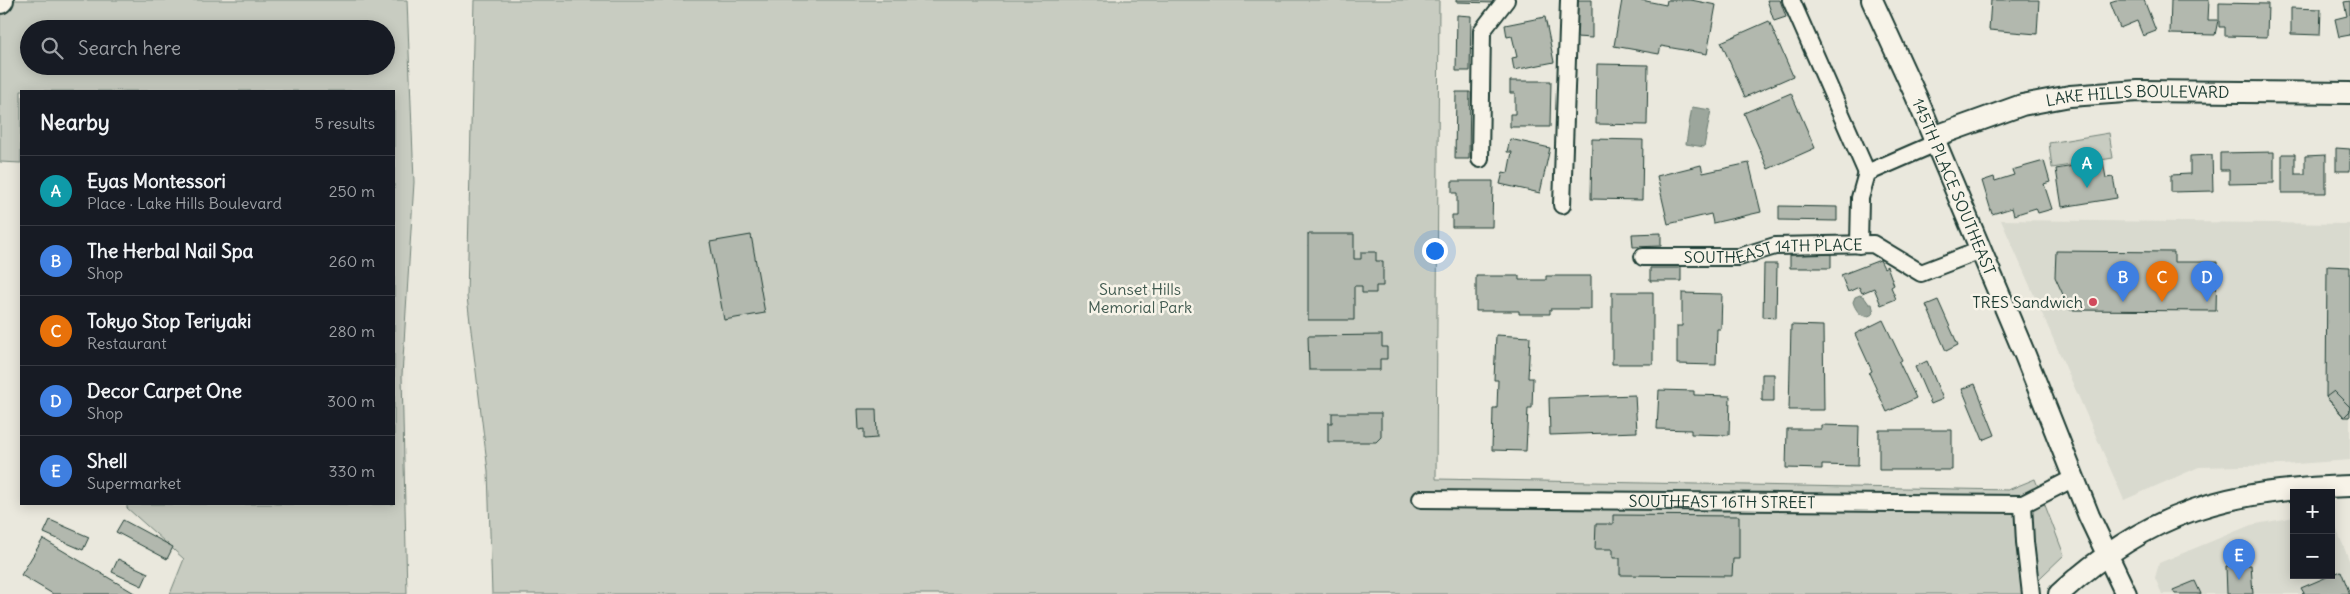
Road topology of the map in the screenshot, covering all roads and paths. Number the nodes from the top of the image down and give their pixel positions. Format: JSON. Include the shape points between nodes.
{"nodes":[{"id":1,"x":1506,"y":0,"type":"edge"},
{"id":2,"x":1569,"y":0,"type":"edge"},
{"id":3,"x":1791,"y":0,"type":"edge"},
{"id":4,"x":1872,"y":0,"type":"edge"},
{"id":5,"x":2350,"y":93,"type":"edge"},
{"id":6,"x":1934,"y":140,"type":"junction"},
{"id":7,"x":1480,"y":159,"type":"dead end"},
{"id":8,"x":1867,"y":173,"type":"junction"},
{"id":9,"x":1562,"y":205,"type":"dead end"},
{"id":10,"x":1860,"y":245,"type":"junction"},
{"id":11,"x":1981,"y":250,"type":"junction"},
{"id":12,"x":1643,"y":257,"type":"dead end"},
{"id":13,"x":2074,"y":478,"type":"junction"},
{"id":14,"x":2350,"y":486,"type":"edge"},
{"id":15,"x":1421,"y":499,"type":"dead end"},
{"id":16,"x":2023,"y":504,"type":"junction"},
{"id":17,"x":2108,"y":555,"type":"junction"},
{"id":18,"x":2030,"y":594,"type":"edge"},
{"id":19,"x":2059,"y":594,"type":"edge"},
{"id":20,"x":2126,"y":594,"type":"edge"}],
"edges":[{"from":1,"to":7,"type":"street","via":[[1482,31]]},
{"from":2,"to":9,"type":"street"},
{"from":3,"to":8,"type":"street"},
{"from":4,"to":6,"type":"street","name":"145TH PLACE SOUTHEAST"},
{"from":5,"to":6,"type":"street","name":"LAKE HILLS BOULEVARD","via":[[2138,91],[2070,96],[2022,105]]},
{"from":6,"to":8,"type":"street"},
{"from":6,"to":11,"type":"street","name":"145TH PLACE SOUTHEAST"},
{"from":8,"to":10,"type":"street","via":[[1860,198]]},
{"from":10,"to":11,"type":"street","name":"SOUTHEAST 14TH PLACE","via":[[1873,244],[1921,273]]},
{"from":10,"to":12,"type":"street","name":"SOUTHEAST 14TH PLACE","via":[[1775,246],[1739,258]]},
{"from":11,"to":13,"type":"street","name":"145TH PLACE SOUTHEAST"},
{"from":13,"to":16,"type":"street"},
{"from":13,"to":17,"type":"street","name":"145TH PLACE SOUTHEAST"},
{"from":14,"to":17,"type":"street","via":[[2304,487],[2219,500],[2170,518],[2131,538]]},
{"from":15,"to":16,"type":"street","name":"SOUTHEAST 16TH STREET"},
{"from":16,"to":18,"type":"street"},
{"from":17,"to":19,"type":"street"},
{"from":17,"to":20,"type":"street","name":"145TH PLACE SOUTHEAST"}]}
